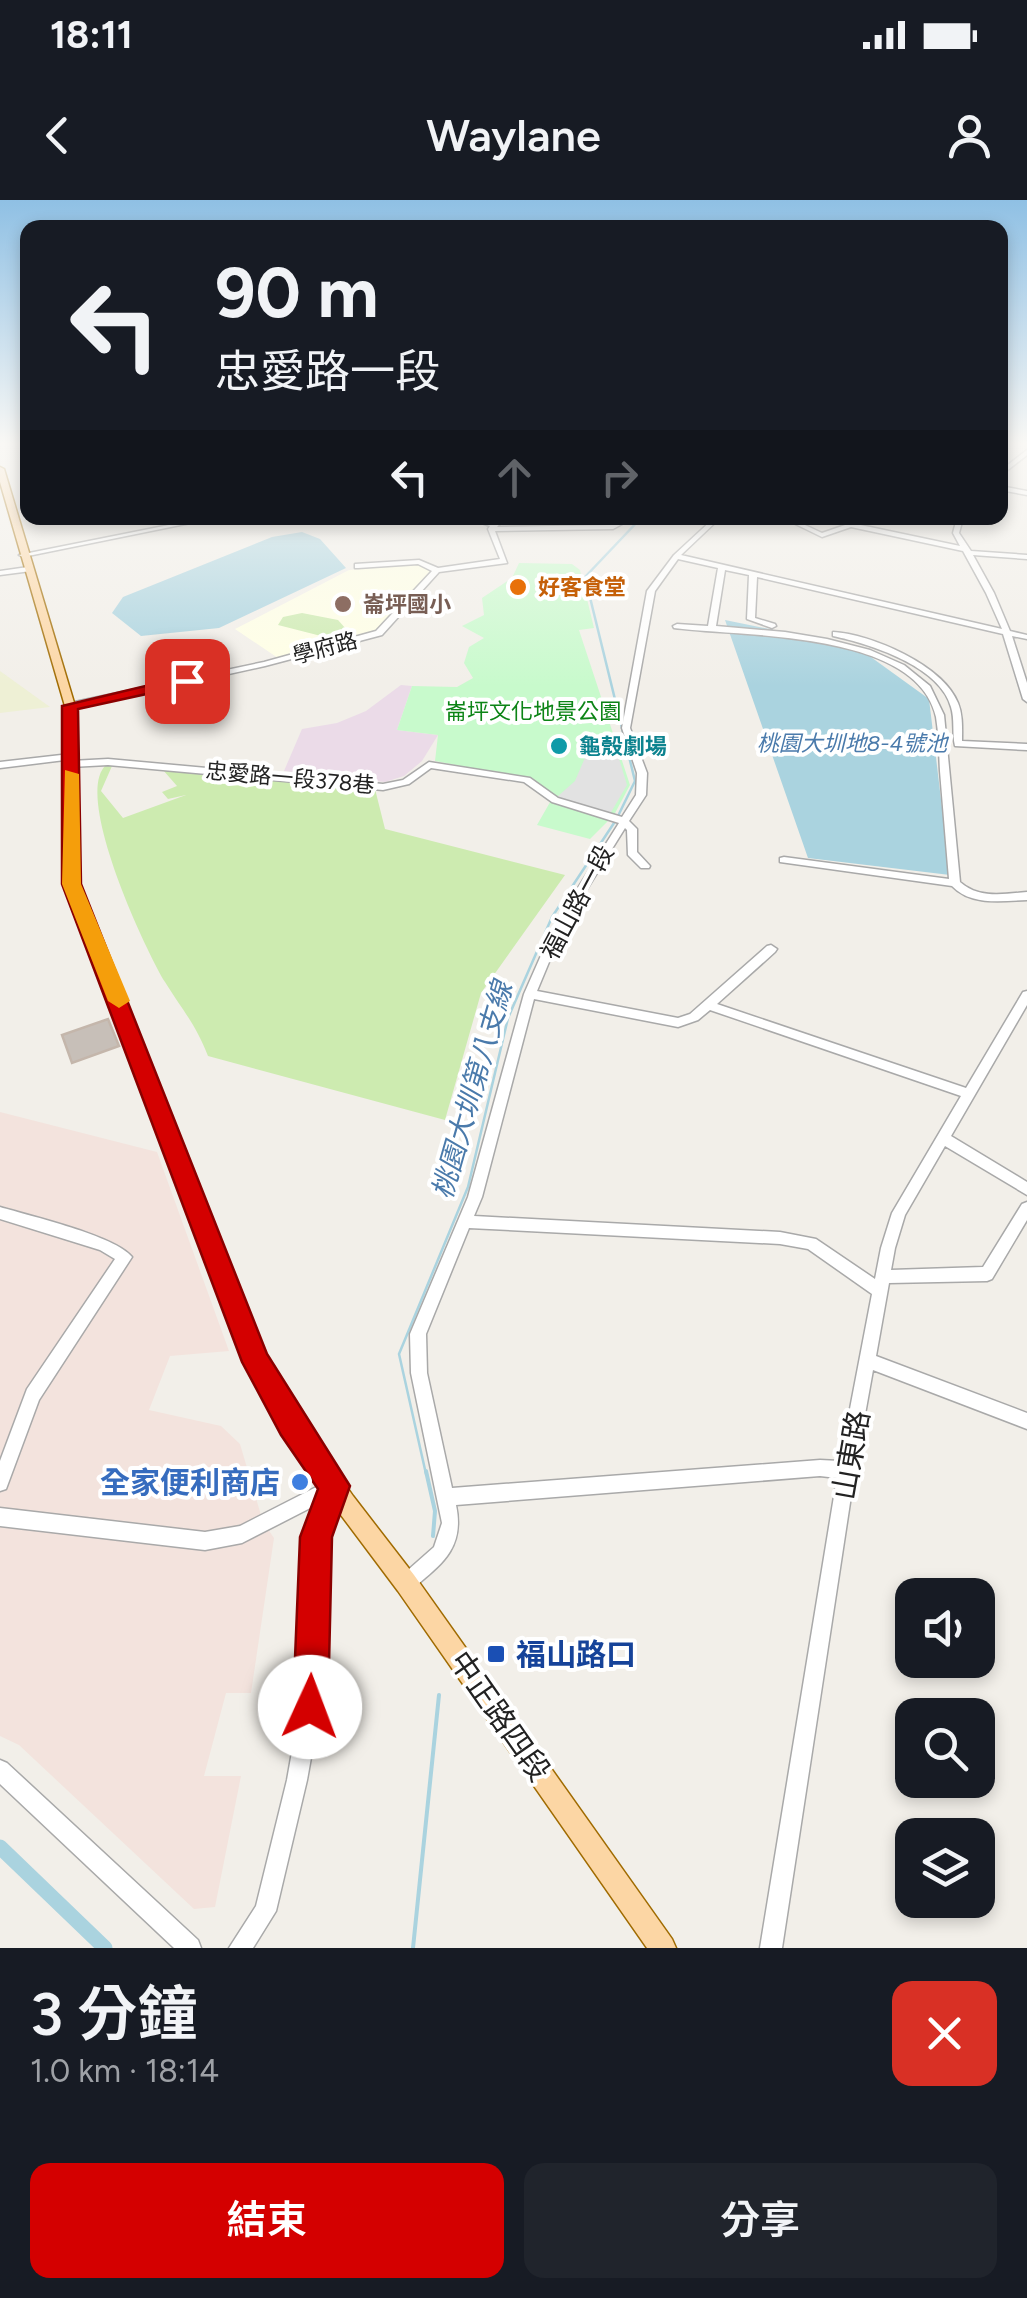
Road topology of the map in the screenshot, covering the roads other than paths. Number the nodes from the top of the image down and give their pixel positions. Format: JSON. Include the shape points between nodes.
{"nodes":[{"id":1,"x":14,"y":523,"type":"edge"},
{"id":2,"x":176,"y":525,"type":"edge"},
{"id":3,"x":487,"y":525,"type":"edge"},
{"id":4,"x":621,"y":525,"type":"edge"},
{"id":5,"x":709,"y":525,"type":"edge"},
{"id":6,"x":801,"y":525,"type":"edge"},
{"id":7,"x":851,"y":525,"type":"edge"},
{"id":8,"x":851,"y":525,"type":"edge"},
{"id":9,"x":958,"y":525,"type":"edge"},
{"id":10,"x":492,"y":527,"type":"junction"},
{"id":11,"x":967,"y":551,"type":"junction"},
{"id":12,"x":23,"y":555,"type":"junction"},
{"id":13,"x":676,"y":556,"type":"junction"},
{"id":14,"x":1027,"y":557,"type":"edge"},
{"id":15,"x":358,"y":566,"type":"dead end"},
{"id":16,"x":722,"y":567,"type":"junction"},
{"id":17,"x":28,"y":570,"type":"junction"},
{"id":18,"x":437,"y":570,"type":"junction"},
{"id":19,"x":0,"y":573,"type":"edge"},
{"id":20,"x":753,"y":574,"type":"junction"},
{"id":21,"x":677,"y":626,"type":"dead end"},
{"id":22,"x":712,"y":628,"type":"junction"},
{"id":23,"x":1011,"y":634,"type":"junction"},
{"id":24,"x":1027,"y":637,"type":"edge"},
{"id":25,"x":1027,"y":699,"type":"edge"},
{"id":26,"x":70,"y":706,"type":"junction"},
{"id":27,"x":1027,"y":747,"type":"edge"},
{"id":28,"x":70,"y":760,"type":"junction"},
{"id":29,"x":0,"y":765,"type":"edge"},
{"id":30,"x":618,"y":820,"type":"junction"},
{"id":31,"x":784,"y":860,"type":"dead end"},
{"id":32,"x":645,"y":866,"type":"dead end"},
{"id":33,"x":956,"y":882,"type":"junction"},
{"id":34,"x":1027,"y":896,"type":"edge"},
{"id":35,"x":771,"y":948,"type":"dead end"},
{"id":36,"x":530,"y":994,"type":"junction"},
{"id":37,"x":1027,"y":996,"type":"edge"},
{"id":38,"x":708,"y":1005,"type":"junction"},
{"id":39,"x":970,"y":1094,"type":"junction"},
{"id":40,"x":944,"y":1138,"type":"junction"},
{"id":41,"x":1027,"y":1189,"type":"edge"},
{"id":42,"x":1027,"y":1208,"type":"edge"},
{"id":43,"x":0,"y":1214,"type":"edge"},
{"id":44,"x":466,"y":1222,"type":"junction"},
{"id":45,"x":881,"y":1284,"type":"junction"},
{"id":46,"x":869,"y":1360,"type":"junction"},
{"id":47,"x":1027,"y":1422,"type":"edge"},
{"id":48,"x":847,"y":1470,"type":"junction"},
{"id":49,"x":0,"y":1483,"type":"edge"},
{"id":50,"x":334,"y":1486,"type":"junction"},
{"id":51,"x":446,"y":1498,"type":"junction"},
{"id":52,"x":0,"y":1517,"type":"edge"},
{"id":53,"x":406,"y":1584,"type":"junction"},
{"id":54,"x":0,"y":1770,"type":"edge"},
{"id":55,"x":190,"y":1948,"type":"edge"},
{"id":56,"x":240,"y":1948,"type":"edge"},
{"id":57,"x":663,"y":1948,"type":"edge"},
{"id":58,"x":771,"y":1948,"type":"edge"}],
"edges":[{"from":1,"to":12,"type":"main road","name":"中正路四段"},
{"from":2,"to":12,"type":"street"},
{"from":3,"to":10,"type":"street"},
{"from":4,"to":10,"type":"street"},
{"from":5,"to":13,"type":"street","name":"福山路一段"},
{"from":6,"to":8,"type":"street","via":[[822,535]]},
{"from":7,"to":11,"type":"street"},
{"from":9,"to":11,"type":"street"},
{"from":10,"to":18,"type":"street","via":[[504,561]]},
{"from":11,"to":14,"type":"street"},
{"from":11,"to":23,"type":"street"},
{"from":12,"to":17,"type":"main road","name":"中正路四段"},
{"from":13,"to":16,"type":"street"},
{"from":13,"to":30,"type":"street","name":"福山路一段","via":[[651,591],[626,728],[642,772],[641,794]]},
{"from":15,"to":18,"type":"street","via":[[418,562]]},
{"from":16,"to":20,"type":"street"},
{"from":16,"to":22,"type":"street"},
{"from":17,"to":19,"type":"street"},
{"from":17,"to":26,"type":"main road","name":"中正路四段"},
{"from":18,"to":26,"type":"street","name":"學府路","via":[[378,633]]},
{"from":20,"to":23,"type":"street"},
{"from":20,"to":27,"type":"street","via":[[751,620],[758,625],[879,645],[944,685],[955,705],[958,744]]},
{"from":21,"to":22,"type":"street"},
{"from":22,"to":33,"type":"street","via":[[864,648],[930,691],[940,715]]},
{"from":23,"to":24,"type":"street"},
{"from":23,"to":25,"type":"street"},
{"from":26,"to":28,"type":"main road","name":"中正路四段"},
{"from":28,"to":29,"type":"street","name":"忠愛路一段378巷"},
{"from":28,"to":30,"type":"street","name":"忠愛路一段378巷","via":[[383,787],[438,764],[527,780],[571,808]]},
{"from":28,"to":50,"type":"main road","name":"中正路四段","via":[[71,884],[256,1362]]},
{"from":30,"to":32,"type":"street","via":[[632,829],[632,853]]},
{"from":30,"to":36,"type":"street","name":"福山路一段"},
{"from":31,"to":33,"type":"street"},
{"from":33,"to":34,"type":"street","via":[[977,896]]},
{"from":35,"to":38,"type":"street"},
{"from":36,"to":38,"type":"street","via":[[678,1022]]},
{"from":36,"to":44,"type":"street","name":"福山路一段"},
{"from":37,"to":39,"type":"street","name":"山東路"},
{"from":38,"to":39,"type":"street"},
{"from":39,"to":40,"type":"street","name":"山東路"},
{"from":40,"to":41,"type":"street"},
{"from":40,"to":45,"type":"street","name":"山東路","via":[[899,1213]]},
{"from":42,"to":45,"type":"street","via":[[987,1274]]},
{"from":43,"to":49,"type":"street","via":[[125,1256],[33,1396]]},
{"from":44,"to":45,"type":"street","via":[[780,1238],[811,1244]]},
{"from":44,"to":51,"type":"street","name":"福山路一段","via":[[418,1334],[419,1373]]},
{"from":45,"to":46,"type":"street","name":"山東路"},
{"from":46,"to":47,"type":"street"},
{"from":46,"to":48,"type":"street","name":"山東路"},
{"from":48,"to":51,"type":"street"},
{"from":48,"to":58,"type":"street","name":"山東路"},
{"from":50,"to":52,"type":"street","via":[[242,1534],[204,1541]]},
{"from":50,"to":53,"type":"main road","name":"中正路四段"},
{"from":50,"to":56,"type":"street","via":[[316,1537],[310,1707],[297,1780],[265,1911]]},
{"from":51,"to":53,"type":"street","name":"福山路一段","via":[[451,1523],[441,1553]]},
{"from":53,"to":57,"type":"main road","name":"中正路四段"},
{"from":54,"to":55,"type":"street"}]}
